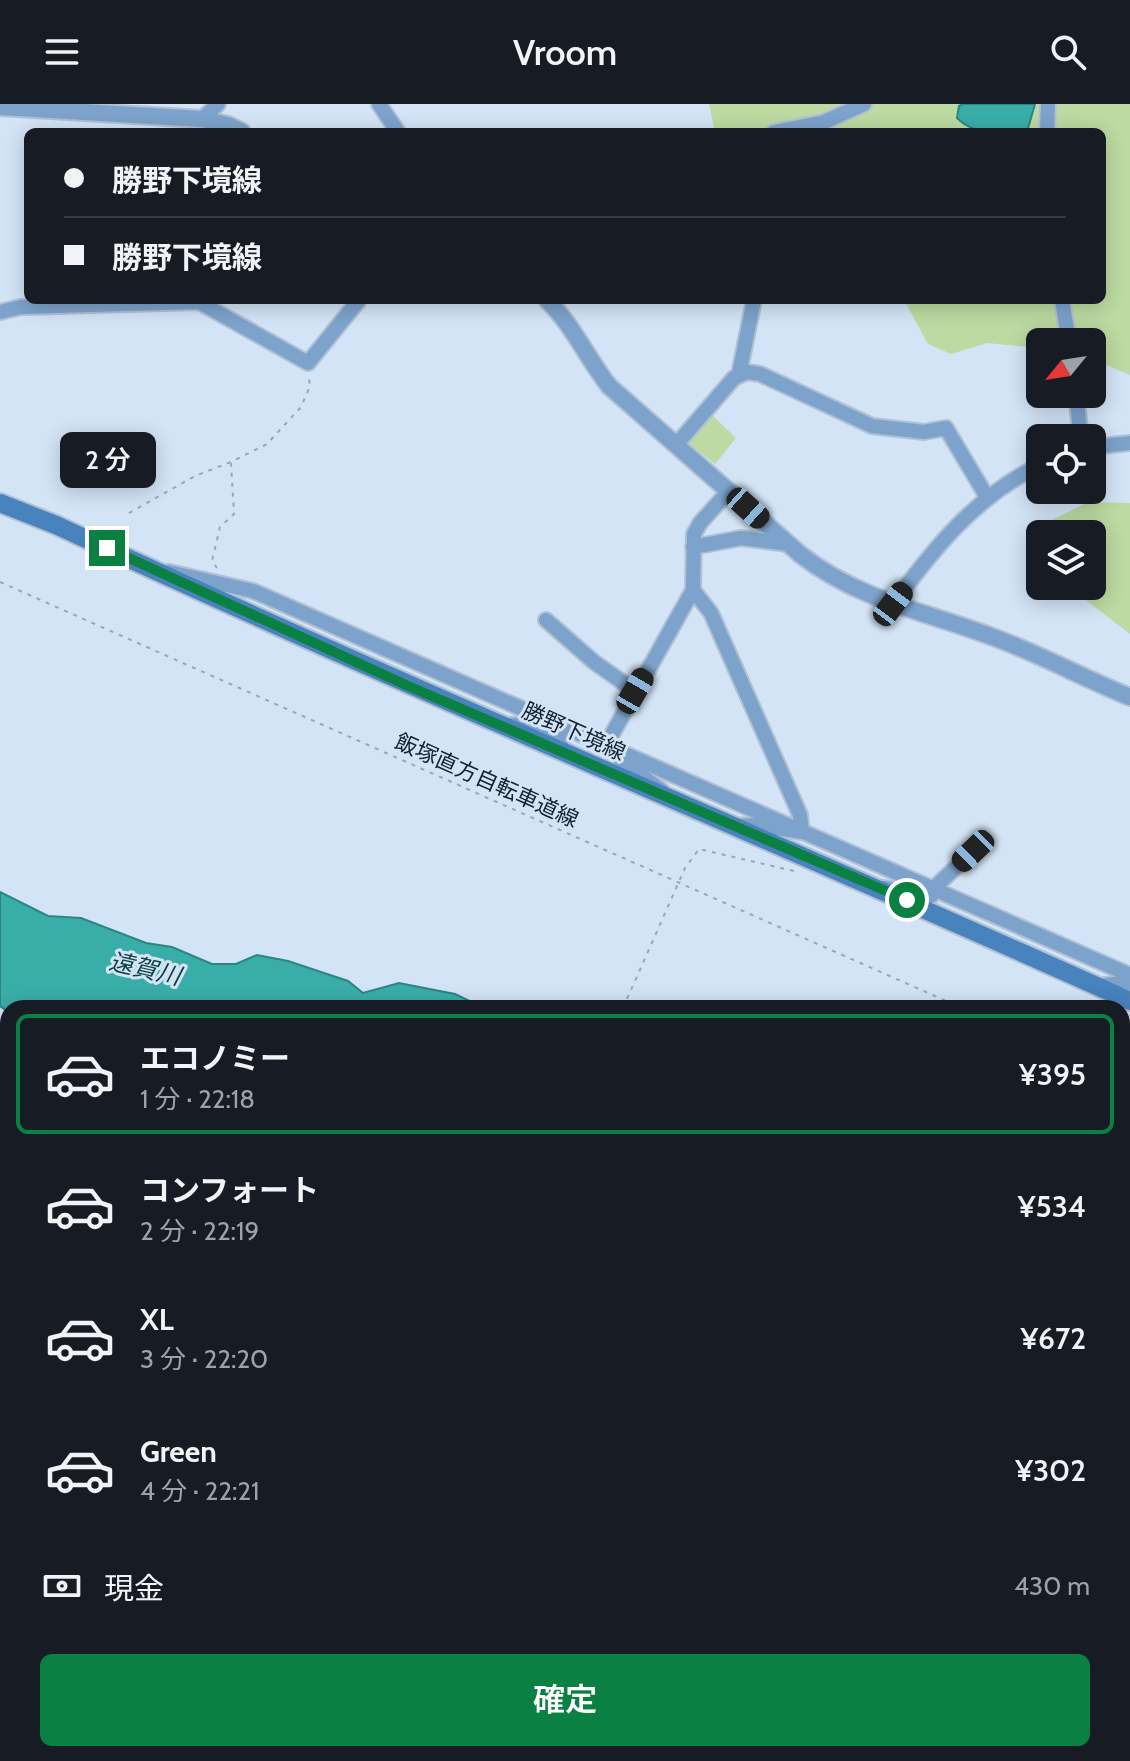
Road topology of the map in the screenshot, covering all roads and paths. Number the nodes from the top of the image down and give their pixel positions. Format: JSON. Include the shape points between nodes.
{"nodes":[{"id":1,"x":218,"y":104,"type":"edge"},
{"id":2,"x":379,"y":104,"type":"edge"},
{"id":3,"x":864,"y":104,"type":"edge"},
{"id":4,"x":1048,"y":104,"type":"edge"},
{"id":5,"x":0,"y":107,"type":"edge"},
{"id":6,"x":148,"y":110,"type":"edge"},
{"id":7,"x":202,"y":119,"type":"junction"},
{"id":8,"x":182,"y":125,"type":"edge"},
{"id":9,"x":234,"y":128,"type":"edge"},
{"id":10,"x":395,"y":128,"type":"edge"},
{"id":11,"x":794,"y":128,"type":"edge"},
{"id":12,"x":1047,"y":128,"type":"edge"},
{"id":13,"x":78,"y":304,"type":"edge"},
{"id":14,"x":203,"y":304,"type":"edge"},
{"id":15,"x":356,"y":304,"type":"edge"},
{"id":16,"x":551,"y":304,"type":"edge"},
{"id":17,"x":753,"y":304,"type":"edge"},
{"id":18,"x":1063,"y":304,"type":"edge"},
{"id":19,"x":0,"y":312,"type":"edge"},
{"id":20,"x":1067,"y":328,"type":"edge"},
{"id":21,"x":308,"y":363,"type":"junction"},
{"id":22,"x":739,"y":374,"type":"junction"},
{"id":23,"x":1130,"y":443,"type":"edge"},
{"id":24,"x":676,"y":445,"type":"junction"},
{"id":25,"x":1106,"y":446,"type":"edge"},
{"id":26,"x":231,"y":462,"type":"junction"},
{"id":27,"x":1026,"y":473,"type":"edge"},
{"id":28,"x":729,"y":491,"type":"junction"},
{"id":29,"x":987,"y":497,"type":"junction"},
{"id":30,"x":0,"y":503,"type":"edge"},
{"id":31,"x":129,"y":513,"type":"dead end"},
{"id":32,"x":788,"y":544,"type":"junction"},
{"id":33,"x":693,"y":547,"type":"junction"},
{"id":34,"x":158,"y":572,"type":"junction"},
{"id":35,"x":0,"y":582,"type":"edge"},
{"id":36,"x":228,"y":585,"type":"junction"},
{"id":37,"x":693,"y":590,"type":"junction"},
{"id":38,"x":893,"y":604,"type":"junction"},
{"id":39,"x":546,"y":620,"type":"dead end"},
{"id":40,"x":635,"y":691,"type":"junction"},
{"id":41,"x":1130,"y":697,"type":"edge"},
{"id":42,"x":502,"y":726,"type":"junction"},
{"id":43,"x":599,"y":743,"type":"junction"},
{"id":44,"x":671,"y":799,"type":"junction"},
{"id":45,"x":734,"y":826,"type":"junction"},
{"id":46,"x":802,"y":832,"type":"junction"},
{"id":47,"x":973,"y":851,"type":"dead end"},
{"id":48,"x":805,"y":874,"type":"dead end"},
{"id":49,"x":679,"y":882,"type":"junction"},
{"id":50,"x":880,"y":888,"type":"junction"},
{"id":51,"x":933,"y":889,"type":"junction"},
{"id":52,"x":965,"y":903,"type":"junction"},
{"id":53,"x":1130,"y":975,"type":"edge"},
{"id":54,"x":1130,"y":985,"type":"edge"},
{"id":55,"x":1098,"y":986,"type":"junction"},
{"id":56,"x":627,"y":1000,"type":"edge"},
{"id":57,"x":944,"y":1000,"type":"edge"},
{"id":58,"x":1128,"y":1000,"type":"edge"}],
"edges":[{"from":1,"to":7,"type":"street"},
{"from":2,"to":10,"type":"street"},
{"from":3,"to":11,"type":"street","via":[[824,122]]},
{"from":4,"to":12,"type":"street"},
{"from":5,"to":6,"type":"street"},
{"from":6,"to":8,"type":"street"},
{"from":7,"to":8,"type":"street"},
{"from":7,"to":9,"type":"street"},
{"from":13,"to":19,"type":"street"},
{"from":14,"to":21,"type":"street"},
{"from":15,"to":21,"type":"street"},
{"from":16,"to":24,"type":"street","via":[[609,386]]},
{"from":17,"to":22,"type":"street"},
{"from":18,"to":20,"type":"street"},
{"from":21,"to":26,"type":"path","via":[[310,386],[301,407],[267,444]]},
{"from":22,"to":24,"type":"street"},
{"from":22,"to":29,"type":"street","via":[[760,374],[872,426],[924,432],[946,428]]},
{"from":23,"to":25,"type":"street"},
{"from":24,"to":28,"type":"street"},
{"from":26,"to":31,"type":"path"},
{"from":26,"to":36,"type":"path","via":[[234,514],[220,527],[212,561]]},
{"from":27,"to":29,"type":"street"},
{"from":28,"to":32,"type":"street"},
{"from":28,"to":33,"type":"street","via":[[700,523]]},
{"from":29,"to":38,"type":"street","via":[[930,554]]},
{"from":30,"to":34,"type":"main road","name":"勝野下境線"},
{"from":32,"to":33,"type":"street","via":[[741,538]]},
{"from":32,"to":38,"type":"street","via":[[827,576]]},
{"from":33,"to":37,"type":"street"},
{"from":34,"to":36,"type":"street"},
{"from":34,"to":42,"type":"main road","name":"勝野下境線"},
{"from":35,"to":49,"type":"path","name":"飯塚直方自転車道線"},
{"from":36,"to":43,"type":"street","via":[[315,617]]},
{"from":37,"to":40,"type":"street"},
{"from":37,"to":46,"type":"street","via":[[711,613],[800,815]]},
{"from":38,"to":41,"type":"street","via":[[992,636]]},
{"from":39,"to":40,"type":"street"},
{"from":40,"to":43,"type":"street"},
{"from":42,"to":43,"type":"street","via":[[529,725]]},
{"from":42,"to":44,"type":"main road","name":"勝野下境線"},
{"from":43,"to":44,"type":"street"},
{"from":43,"to":46,"type":"street"},
{"from":44,"to":45,"type":"main road","name":"勝野下境線"},
{"from":45,"to":46,"type":"street"},
{"from":45,"to":50,"type":"main road","name":"勝野下境線"},
{"from":46,"to":51,"type":"street"},
{"from":47,"to":51,"type":"street"},
{"from":48,"to":49,"type":"path","via":[[699,849]]},
{"from":49,"to":56,"type":"path"},
{"from":49,"to":57,"type":"path","name":"飯塚直方自転車道線"},
{"from":50,"to":52,"type":"street"},
{"from":50,"to":55,"type":"main road","name":"勝野下境線"},
{"from":51,"to":52,"type":"street"},
{"from":52,"to":53,"type":"street"},
{"from":54,"to":55,"type":"street"},
{"from":55,"to":58,"type":"main road","name":"勝野下境線"}]}
